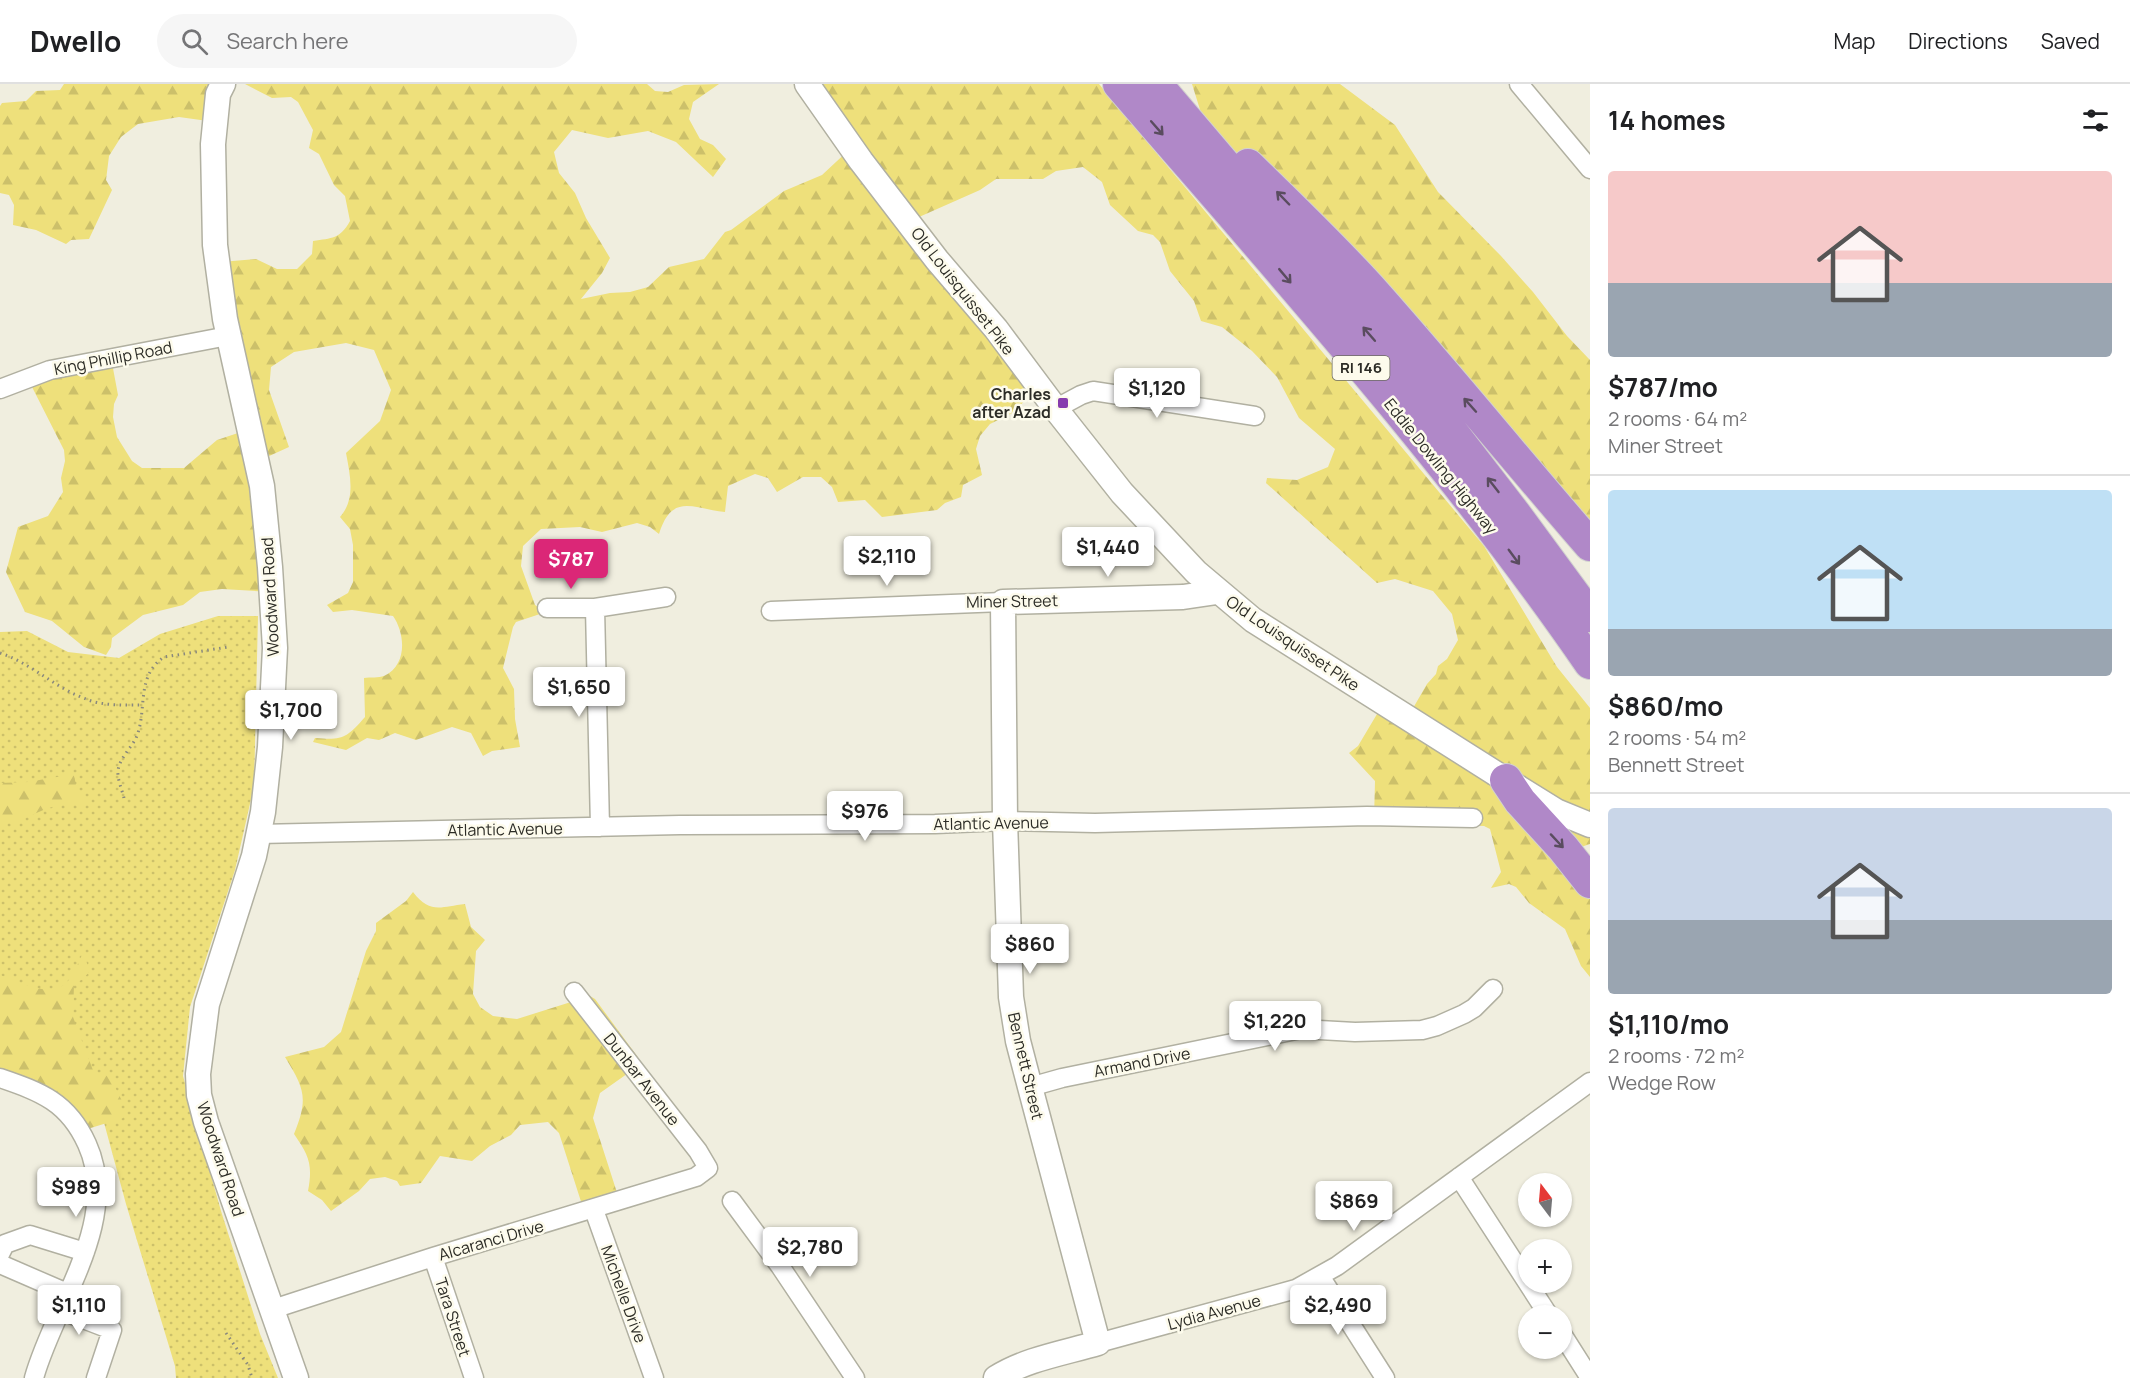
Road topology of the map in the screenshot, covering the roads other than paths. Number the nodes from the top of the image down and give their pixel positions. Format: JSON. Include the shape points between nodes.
{"nodes":[{"id":1,"x":222,"y":84,"type":"edge"},
{"id":2,"x":807,"y":84,"type":"edge"},
{"id":3,"x":1119,"y":84,"type":"edge"},
{"id":4,"x":1156,"y":84,"type":"edge"},
{"id":5,"x":1171,"y":84,"type":"edge"},
{"id":6,"x":1519,"y":84,"type":"edge"},
{"id":7,"x":1590,"y":169,"type":"edge"},
{"id":8,"x":228,"y":336,"type":"junction"},
{"id":9,"x":0,"y":389,"type":"edge"},
{"id":10,"x":1055,"y":409,"type":"junction"},
{"id":11,"x":1255,"y":416,"type":"dead end"},
{"id":12,"x":1590,"y":545,"type":"edge"},
{"id":13,"x":1217,"y":592,"type":"junction"},
{"id":14,"x":666,"y":597,"type":"dead end"},
{"id":15,"x":1003,"y":602,"type":"junction"},
{"id":16,"x":547,"y":608,"type":"dead end"},
{"id":17,"x":595,"y":608,"type":"junction"},
{"id":18,"x":771,"y":611,"type":"dead end"},
{"id":19,"x":1590,"y":616,"type":"edge"},
{"id":20,"x":1590,"y":663,"type":"edge"},
{"id":21,"x":1506,"y":780,"type":"junction"},
{"id":22,"x":1473,"y":818,"type":"dead end"},
{"id":23,"x":1005,"y":821,"type":"junction"},
{"id":24,"x":1590,"y":825,"type":"edge"},
{"id":25,"x":600,"y":827,"type":"junction"},
{"id":26,"x":258,"y":834,"type":"junction"},
{"id":27,"x":1590,"y":882,"type":"edge"},
{"id":28,"x":1493,"y":989,"type":"dead end"},
{"id":29,"x":574,"y":992,"type":"dead end"},
{"id":30,"x":0,"y":1078,"type":"edge"},
{"id":31,"x":1590,"y":1082,"type":"edge"},
{"id":32,"x":1030,"y":1086,"type":"junction"},
{"id":33,"x":708,"y":1168,"type":"joint"},
{"id":34,"x":1459,"y":1177,"type":"junction"},
{"id":35,"x":732,"y":1201,"type":"dead end"},
{"id":36,"x":594,"y":1210,"type":"junction"},
{"id":37,"x":85,"y":1252,"type":"junction"},
{"id":38,"x":0,"y":1254,"type":"edge"},
{"id":39,"x":433,"y":1257,"type":"junction"},
{"id":40,"x":0,"y":1264,"type":"edge"},
{"id":41,"x":1320,"y":1276,"type":"junction"},
{"id":42,"x":63,"y":1301,"type":"junction"},
{"id":43,"x":1542,"y":1305,"type":"edge"},
{"id":44,"x":273,"y":1310,"type":"junction"},
{"id":45,"x":1098,"y":1343,"type":"junction"},
{"id":46,"x":1572,"y":1350,"type":"edge"},
{"id":47,"x":34,"y":1378,"type":"edge"},
{"id":48,"x":96,"y":1378,"type":"edge"},
{"id":49,"x":296,"y":1378,"type":"edge"},
{"id":50,"x":474,"y":1378,"type":"edge"},
{"id":51,"x":654,"y":1378,"type":"edge"},
{"id":52,"x":855,"y":1378,"type":"edge"},
{"id":53,"x":996,"y":1378,"type":"edge"},
{"id":54,"x":1385,"y":1378,"type":"edge"},
{"id":55,"x":1590,"y":1378,"type":"edge"}],
"edges":[{"from":1,"to":8,"type":"street","name":"Woodward Road","via":[[214,124],[213,186],[215,245]]},
{"from":2,"to":10,"type":"street","name":"Old Louisquisset Pike","via":[[937,260],[996,329]]},
{"from":3,"to":20,"type":"highway","name":"Eddie Dowling Highway","number":"RI 146","one_way":true,"via":[[1420,438],[1508,549]]},
{"from":19,"to":4,"type":"highway","name":"Eddie Dowling Highway","number":"RI 146","one_way":true,"via":[[1445,423]]},
{"from":12,"to":5,"type":"highway","one_way":true,"via":[[1369,288]]},
{"from":6,"to":7,"type":"street"},
{"from":8,"to":9,"type":"street","name":"King Phillip Road","via":[[50,370]]},
{"from":8,"to":26,"type":"street","name":"Woodward Road","via":[[262,486],[274,626],[269,759]]},
{"from":10,"to":11,"type":"street","via":[[1093,392]]},
{"from":10,"to":13,"type":"street","name":"Old Louisquisset Pike","via":[[1122,493]]},
{"from":13,"to":15,"type":"street","name":"Miner Street","via":[[1183,597]]},
{"from":13,"to":21,"type":"street","name":"Old Louisquisset Pike","via":[[1253,620]]},
{"from":14,"to":17,"type":"street"},
{"from":15,"to":18,"type":"street","name":"Miner Street"},
{"from":15,"to":23,"type":"street","name":"Bennett Street"},
{"from":16,"to":17,"type":"street"},
{"from":17,"to":25,"type":"street"},
{"from":21,"to":24,"type":"street","name":"Old Louisquisset Pike","via":[[1556,811]]},
{"from":21,"to":27,"type":"highway","one_way":true},
{"from":22,"to":23,"type":"street","name":"Atlantic Avenue"},
{"from":23,"to":25,"type":"street","name":"Atlantic Avenue"},
{"from":23,"to":32,"type":"street","name":"Bennett Street","via":[[1011,997]]},
{"from":25,"to":26,"type":"street","name":"Atlantic Avenue"},
{"from":26,"to":44,"type":"street","name":"Woodward Road","via":[[207,1004],[198,1080],[206,1122]]},
{"from":28,"to":32,"type":"street","name":"Armand Drive","via":[[1464,1014],[1422,1030],[1301,1029]]},
{"from":29,"to":33,"type":"street","name":"Dunbar Avenue"},
{"from":30,"to":37,"type":"street","via":[[38,1091],[55,1102],[81,1131],[92,1154],[98,1181],[95,1219]]},
{"from":31,"to":34,"type":"street","name":"Lydia Avenue"},
{"from":32,"to":45,"type":"street","name":"Bennett Street"},
{"from":33,"to":36,"type":"street","name":"Alcaranci Drive","via":[[696,1178]]},
{"from":34,"to":41,"type":"street","name":"Lydia Avenue"},
{"from":34,"to":43,"type":"street"},
{"from":35,"to":52,"type":"street"},
{"from":36,"to":39,"type":"street","name":"Alcaranci Drive"},
{"from":36,"to":51,"type":"street","name":"Michelle Drive"},
{"from":37,"to":38,"type":"street","via":[[30,1235],[5,1244]]},
{"from":37,"to":42,"type":"street"},
{"from":39,"to":44,"type":"street","name":"Alcaranci Drive"},
{"from":39,"to":50,"type":"street","name":"Tara Street"},
{"from":40,"to":42,"type":"street"},
{"from":41,"to":45,"type":"street","name":"Lydia Avenue","via":[[1274,1296]]},
{"from":41,"to":54,"type":"street"},
{"from":42,"to":47,"type":"street"},
{"from":42,"to":48,"type":"street","via":[[112,1330]]},
{"from":44,"to":49,"type":"street","name":"Woodward Road"},
{"from":45,"to":53,"type":"street","name":"Lydia Avenue","via":[[1028,1363]]},
{"from":46,"to":55,"type":"street"}]}
